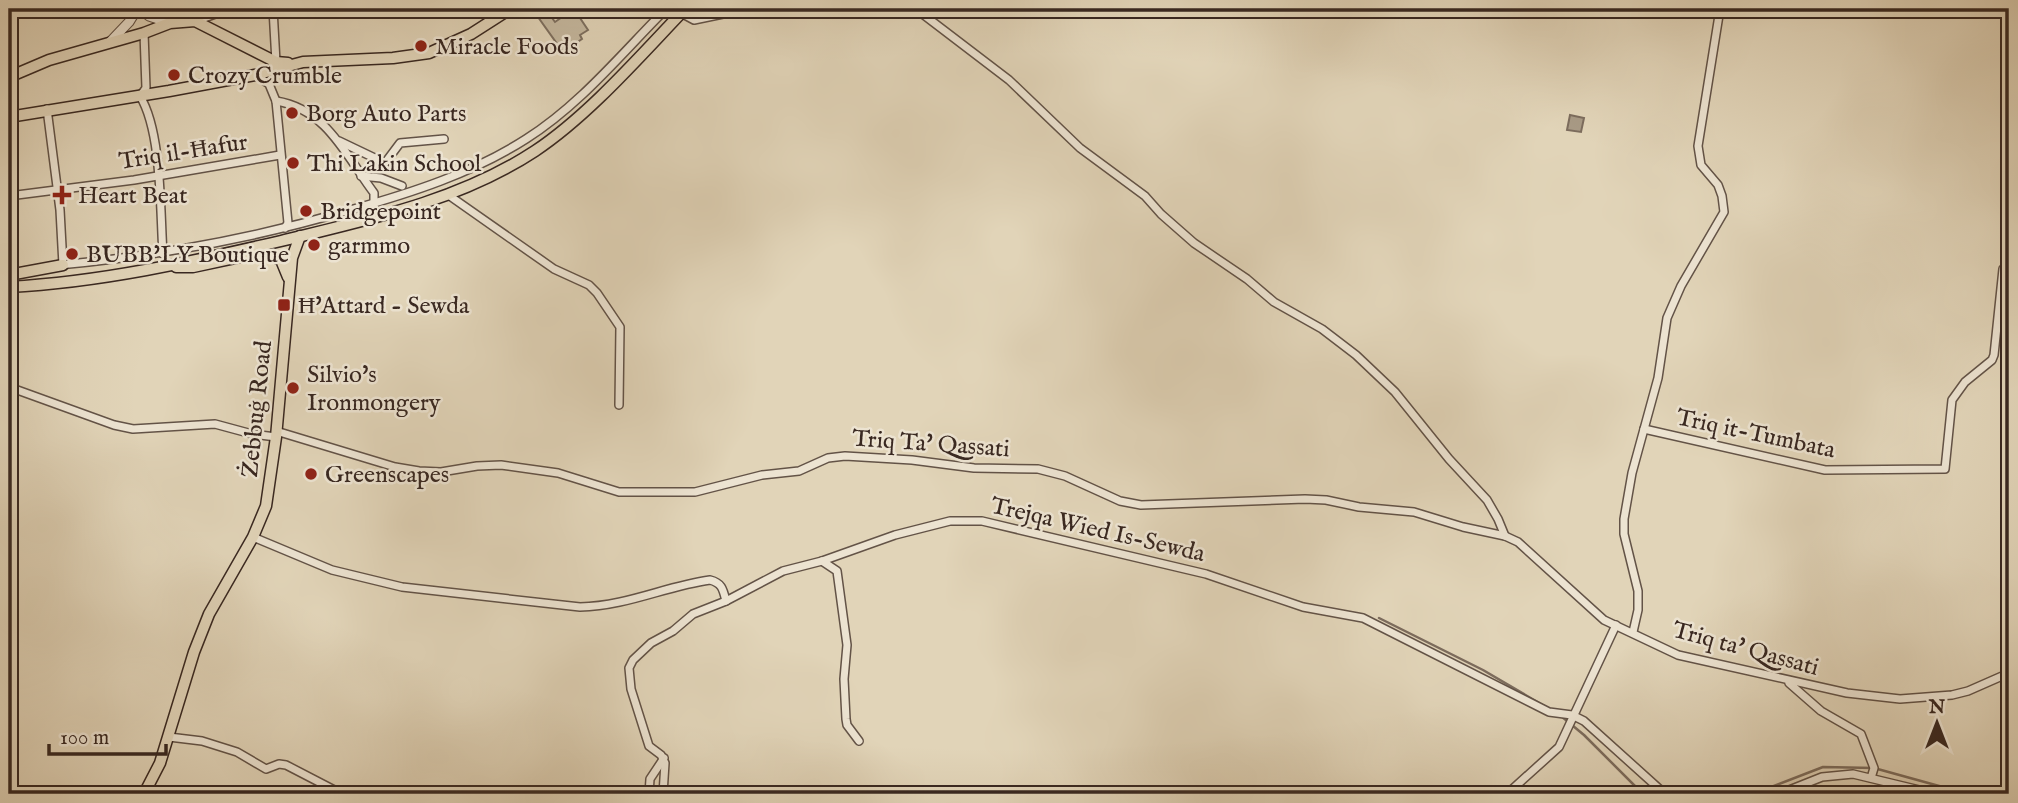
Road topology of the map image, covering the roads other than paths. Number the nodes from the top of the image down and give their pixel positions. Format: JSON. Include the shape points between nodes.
{"nodes":[{"id":1,"x":138,"y":9,"type":"edge"},
{"id":2,"x":229,"y":9,"type":"edge"},
{"id":3,"x":510,"y":9,"type":"edge"},
{"id":4,"x":666,"y":9,"type":"edge"},
{"id":5,"x":747,"y":9,"type":"edge"},
{"id":6,"x":916,"y":9,"type":"edge"},
{"id":7,"x":1720,"y":9,"type":"edge"},
{"id":8,"x":274,"y":10,"type":"edge"},
{"id":9,"x":654,"y":10,"type":"edge"},
{"id":10,"x":683,"y":11,"type":"edge"},
{"id":11,"x":654,"y":20,"type":"junction"},
{"id":12,"x":195,"y":21,"type":"junction"},
{"id":13,"x":170,"y":23,"type":"junction"},
{"id":14,"x":144,"y":33,"type":"junction"},
{"id":15,"x":110,"y":42,"type":"junction"},
{"id":16,"x":276,"y":61,"type":"junction"},
{"id":17,"x":301,"y":63,"type":"junction"},
{"id":18,"x":255,"y":75,"type":"junction"},
{"id":19,"x":9,"y":77,"type":"edge"},
{"id":20,"x":140,"y":96,"type":"junction"},
{"id":21,"x":276,"y":101,"type":"junction"},
{"id":22,"x":47,"y":109,"type":"junction"},
{"id":23,"x":9,"y":117,"type":"edge"},
{"id":24,"x":444,"y":139,"type":"dead end"},
{"id":25,"x":339,"y":141,"type":"junction"},
{"id":26,"x":281,"y":155,"type":"junction"},
{"id":27,"x":386,"y":163,"type":"junction"},
{"id":28,"x":158,"y":176,"type":"junction"},
{"id":29,"x":361,"y":176,"type":"junction"},
{"id":30,"x":380,"y":178,"type":"junction"},
{"id":31,"x":402,"y":186,"type":"dead end"},
{"id":32,"x":56,"y":189,"type":"junction"},
{"id":33,"x":447,"y":194,"type":"junction"},
{"id":34,"x":9,"y":196,"type":"edge"},
{"id":35,"x":373,"y":204,"type":"junction"},
{"id":36,"x":285,"y":228,"type":"junction"},
{"id":37,"x":300,"y":236,"type":"junction"},
{"id":38,"x":163,"y":254,"type":"junction"},
{"id":39,"x":62,"y":265,"type":"junction"},
{"id":40,"x":171,"y":267,"type":"junction"},
{"id":41,"x":9,"y":269,"type":"edge"},
{"id":42,"x":2003,"y":269,"type":"dead end"},
{"id":43,"x":9,"y":275,"type":"edge"},
{"id":44,"x":289,"y":283,"type":"junction"},
{"id":45,"x":9,"y":287,"type":"edge"},
{"id":46,"x":9,"y":387,"type":"edge"},
{"id":47,"x":619,"y":405,"type":"dead end"},
{"id":48,"x":1644,"y":429,"type":"junction"},
{"id":49,"x":276,"y":434,"type":"junction"},
{"id":50,"x":1505,"y":536,"type":"junction"},
{"id":51,"x":253,"y":537,"type":"junction"},
{"id":52,"x":822,"y":561,"type":"junction"},
{"id":53,"x":726,"y":601,"type":"junction"},
{"id":54,"x":1616,"y":625,"type":"junction"},
{"id":55,"x":1633,"y":632,"type":"junction"},
{"id":56,"x":2009,"y":673,"type":"edge"},
{"id":57,"x":1787,"y":681,"type":"junction"},
{"id":58,"x":1572,"y":716,"type":"junction"},
{"id":59,"x":169,"y":737,"type":"junction"},
{"id":60,"x":859,"y":741,"type":"dead end"},
{"id":61,"x":664,"y":758,"type":"junction"},
{"id":62,"x":1871,"y":778,"type":"junction"},
{"id":63,"x":144,"y":794,"type":"edge"},
{"id":64,"x":342,"y":794,"type":"edge"},
{"id":65,"x":649,"y":794,"type":"edge"},
{"id":66,"x":663,"y":794,"type":"edge"},
{"id":67,"x":1507,"y":794,"type":"edge"},
{"id":68,"x":1665,"y":794,"type":"edge"},
{"id":69,"x":1779,"y":794,"type":"edge"},
{"id":70,"x":1936,"y":794,"type":"edge"}],
"edges":[{"from":1,"to":13,"type":"street"},
{"from":1,"to":15,"type":"street"},
{"from":2,"to":12,"type":"street"},
{"from":3,"to":17,"type":"main road","via":[[429,53]]},
{"from":4,"to":11,"type":"street"},
{"from":5,"to":10,"type":"street","via":[[694,20]]},
{"from":6,"to":50,"type":"street","via":[[1009,80],[1080,148],[1145,196],[1194,243],[1356,355],[1395,392],[1487,500]]},
{"from":7,"to":48,"type":"street","via":[[1698,146],[1701,165],[1718,185],[1724,212],[1667,318],[1658,379]]},
{"from":8,"to":16,"type":"street"},
{"from":9,"to":11,"type":"street"},
{"from":10,"to":33,"type":"main road","via":[[565,128],[504,169]]},
{"from":11,"to":35,"type":"street","via":[[591,85],[528,138],[456,175]]},
{"from":12,"to":13,"type":"main road"},
{"from":12,"to":16,"type":"main road"},
{"from":13,"to":14,"type":"main road"},
{"from":14,"to":15,"type":"main road"},
{"from":14,"to":20,"type":"street","via":[[146,88]]},
{"from":15,"to":19,"type":"main road"},
{"from":16,"to":17,"type":"main road"},
{"from":17,"to":18,"type":"main road"},
{"from":18,"to":20,"type":"main road"},
{"from":18,"to":21,"type":"street","via":[[269,84]]},
{"from":20,"to":22,"type":"main road"},
{"from":20,"to":28,"type":"street","via":[[150,117]]},
{"from":21,"to":25,"type":"street","via":[[300,107]]},
{"from":21,"to":26,"type":"street"},
{"from":22,"to":23,"type":"main road"},
{"from":22,"to":32,"type":"street"},
{"from":24,"to":27,"type":"street","via":[[400,144]]},
{"from":25,"to":27,"type":"street"},
{"from":25,"to":29,"type":"street"},
{"from":26,"to":28,"type":"street","name":"Triq il-Ħafur"},
{"from":26,"to":36,"type":"street"},
{"from":27,"to":30,"type":"street"},
{"from":28,"to":32,"type":"street","name":"Triq il-Ħafur"},
{"from":28,"to":38,"type":"street"},
{"from":29,"to":30,"type":"street"},
{"from":29,"to":35,"type":"street","via":[[374,193]]},
{"from":30,"to":31,"type":"street"},
{"from":32,"to":34,"type":"street","name":"Triq il-Ħafur"},
{"from":32,"to":39,"type":"street"},
{"from":33,"to":37,"type":"main road","via":[[376,218]]},
{"from":33,"to":47,"type":"street","via":[[554,269],[589,285],[605,302],[620,327]]},
{"from":35,"to":36,"type":"street"},
{"from":36,"to":38,"type":"street"},
{"from":37,"to":40,"type":"main road"},
{"from":37,"to":44,"type":"main road","name":"Żebbuġ Road"},
{"from":38,"to":39,"type":"street"},
{"from":39,"to":41,"type":"street"},
{"from":39,"to":43,"type":"main road"},
{"from":40,"to":44,"type":"main road","via":[[193,267],[264,252],[281,260]]},
{"from":40,"to":45,"type":"main road"},
{"from":42,"to":48,"type":"street","name":"Triq it-Tumbata","via":[[1994,355],[1952,400],[1945,469],[1825,470]]},
{"from":44,"to":49,"type":"main road","name":"Żebbuġ Road"},
{"from":46,"to":49,"type":"street","name":"Triq Ta' Qassati","via":[[134,429],[215,424],[252,434]]},
{"from":48,"to":55,"type":"street","via":[[1624,519],[1638,592]]},
{"from":49,"to":50,"type":"street","name":"Triq Ta' Qassati","via":[[395,467],[441,472],[501,465],[558,473],[620,492],[695,492],[799,471],[845,456],[1038,469],[1141,505],[1326,500],[1414,512]]},
{"from":49,"to":51,"type":"main road","name":"Żebbuġ Road","via":[[265,506]]},
{"from":50,"to":54,"type":"street","name":"Triq ta' Qassati","via":[[1526,547],[1604,620]]},
{"from":51,"to":53,"type":"street","via":[[342,573],[449,594],[593,607],[710,580],[722,587]]},
{"from":51,"to":59,"type":"main road","name":"Żebbuġ Road","via":[[209,614]]},
{"from":52,"to":53,"type":"street","name":"Trejqa Wied Is-Sewda","via":[[783,571]]},
{"from":52,"to":58,"type":"street","name":"Trejqa Wied Is-Sewda","via":[[938,523],[993,523],[1206,573],[1303,607],[1363,618],[1549,712]]},
{"from":52,"to":60,"type":"street","via":[[837,571],[847,645],[846,719]]},
{"from":53,"to":61,"type":"street","name":"Trejqa Wied Is-Sewda","via":[[693,614],[651,643],[629,668],[649,746]]},
{"from":54,"to":55,"type":"street","name":"Triq ta' Qassati"},
{"from":54,"to":58,"type":"street"},
{"from":55,"to":57,"type":"street","name":"Triq ta' Qassati","via":[[1678,655]]},
{"from":56,"to":57,"type":"street","name":"Triq ta' Qassati","via":[[1968,691],[1919,699],[1847,693]]},
{"from":57,"to":62,"type":"street","via":[[1821,711],[1861,734],[1874,768]]},
{"from":58,"to":67,"type":"street","via":[[1559,747]]},
{"from":58,"to":68,"type":"street","name":"Trejqa Wied Is-Sewda","via":[[1584,721]]},
{"from":59,"to":63,"type":"main road","name":"Żebbuġ Road"},
{"from":59,"to":64,"type":"street","via":[[237,752],[266,769],[286,765]]},
{"from":61,"to":65,"type":"street","via":[[650,779]]},
{"from":61,"to":66,"type":"street"},
{"from":62,"to":69,"type":"street","via":[[1830,776]]},
{"from":62,"to":70,"type":"street"}]}
